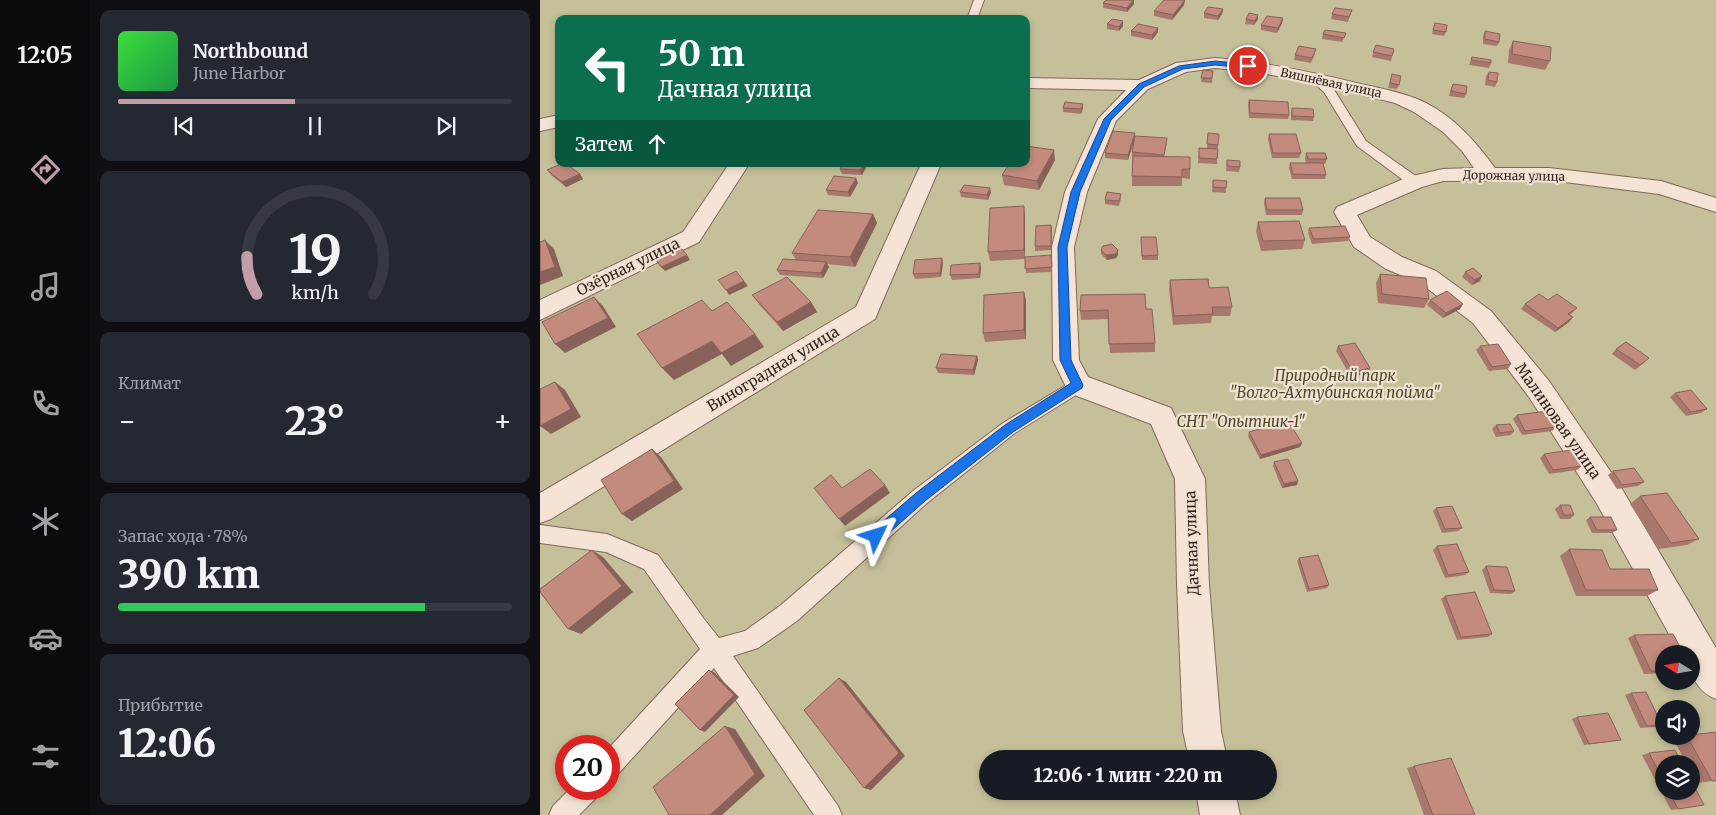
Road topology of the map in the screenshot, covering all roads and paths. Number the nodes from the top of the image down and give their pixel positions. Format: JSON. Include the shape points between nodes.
{"nodes":[{"id":1,"x":979,"y":0,"type":"edge"},
{"id":2,"x":973,"y":15,"type":"edge"},
{"id":3,"x":1314,"y":78,"type":"junction"},
{"id":4,"x":1030,"y":83,"type":"edge"},
{"id":5,"x":1142,"y":85,"type":"junction"},
{"id":6,"x":555,"y":122,"type":"edge"},
{"id":7,"x":540,"y":125,"type":"edge"},
{"id":8,"x":737,"y":167,"type":"edge"},
{"id":9,"x":930,"y":167,"type":"edge"},
{"id":10,"x":1489,"y":175,"type":"junction"},
{"id":11,"x":1414,"y":182,"type":"junction"},
{"id":12,"x":1716,"y":205,"type":"edge"},
{"id":13,"x":1345,"y":212,"type":"joint"},
{"id":14,"x":540,"y":310,"type":"edge"},
{"id":15,"x":1078,"y":385,"type":"junction"},
{"id":16,"x":540,"y":509,"type":"edge"},
{"id":17,"x":540,"y":534,"type":"edge"},
{"id":18,"x":715,"y":650,"type":"junction"},
{"id":19,"x":1716,"y":681,"type":"edge"},
{"id":20,"x":1206,"y":750,"type":"edge"},
{"id":21,"x":620,"y":753,"type":"edge"},
{"id":22,"x":576,"y":800,"type":"edge"},
{"id":23,"x":1216,"y":800,"type":"edge"},
{"id":24,"x":562,"y":815,"type":"edge"},
{"id":25,"x":829,"y":815,"type":"edge"},
{"id":26,"x":1220,"y":815,"type":"edge"}],
"edges":[{"from":1,"to":2,"type":"lane"},
{"from":3,"to":5,"type":"street","name":"Вишнёвая улица","via":[[1215,63],[1182,67]]},
{"from":3,"to":10,"type":"street","name":"Вишнёвая улица","via":[[1401,99],[1421,108],[1450,128]]},
{"from":3,"to":11,"type":"lane","via":[[1329,90],[1361,142]]},
{"from":4,"to":5,"type":"street","name":"Вишнёвая улица"},
{"from":5,"to":15,"type":"street","via":[[1108,119],[1076,192],[1063,247],[1066,360]]},
{"from":6,"to":7,"type":"street"},
{"from":8,"to":14,"type":"street","name":"Озёрная улица","via":[[691,237]]},
{"from":9,"to":16,"type":"street","name":"Виноградная улица","via":[[866,313]]},
{"from":10,"to":11,"type":"street","name":"Дорожная улица","via":[[1443,175]]},
{"from":10,"to":12,"type":"street","name":"Дорожная улица","via":[[1549,174],[1661,188]]},
{"from":11,"to":13,"type":"street","name":"Дорожная улица"},
{"from":13,"to":19,"type":"street","name":"Малиновая улица","via":[[1362,242],[1394,263],[1428,277],[1482,317],[1539,389],[1608,494]]},
{"from":15,"to":18,"type":"lane","via":[[1009,428],[920,497],[789,613],[750,640]]},
{"from":15,"to":20,"type":"street","name":"Дачная улица","via":[[1161,416],[1190,479],[1193,584],[1202,731]]},
{"from":17,"to":18,"type":"lane","via":[[607,543],[651,562]]},
{"from":18,"to":21,"type":"lane"},
{"from":18,"to":25,"type":"lane"},
{"from":22,"to":24,"type":"lane"},
{"from":23,"to":26,"type":"street"}]}
